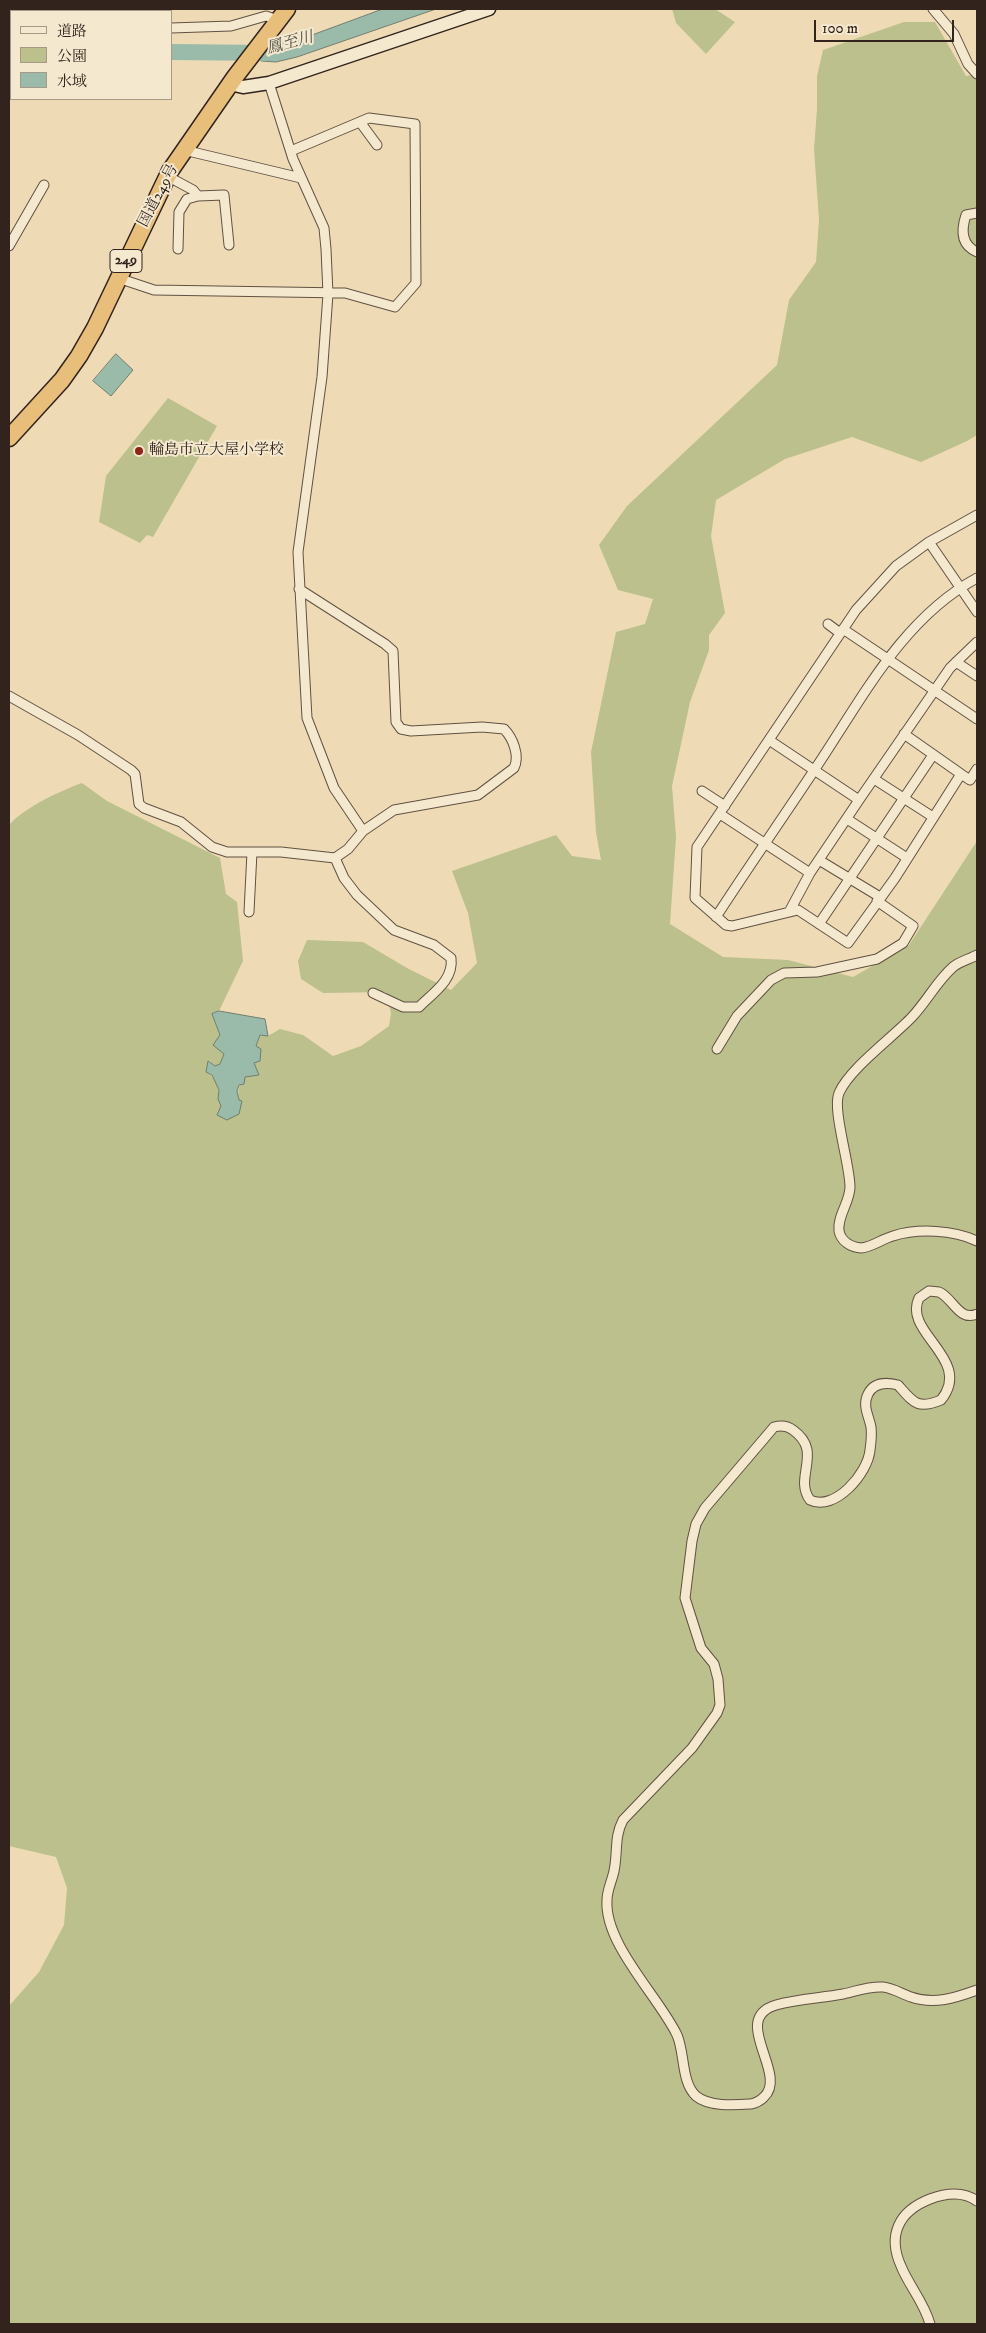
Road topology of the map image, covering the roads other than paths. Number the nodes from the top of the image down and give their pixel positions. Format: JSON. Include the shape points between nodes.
{"nodes":[{"id":1,"x":490,"y":9,"type":"edge"},
{"id":2,"x":933,"y":9,"type":"edge"},
{"id":3,"x":280,"y":18,"type":"edge"},
{"id":4,"x":172,"y":28,"type":"edge"},
{"id":5,"x":977,"y":74,"type":"edge"},
{"id":6,"x":232,"y":81,"type":"junction"},
{"id":7,"x":269,"y":83,"type":"junction"},
{"id":8,"x":360,"y":122,"type":"junction"},
{"id":9,"x":377,"y":145,"type":"dead end"},
{"id":10,"x":184,"y":150,"type":"junction"},
{"id":11,"x":291,"y":151,"type":"junction"},
{"id":12,"x":167,"y":176,"type":"junction"},
{"id":13,"x":301,"y":178,"type":"junction"},
{"id":14,"x":44,"y":185,"type":"dead end"},
{"id":15,"x":198,"y":196,"type":"junction"},
{"id":16,"x":977,"y":213,"type":"edge"},
{"id":17,"x":229,"y":244,"type":"dead end"},
{"id":18,"x":9,"y":246,"type":"edge"},
{"id":19,"x":178,"y":249,"type":"dead end"},
{"id":20,"x":977,"y":252,"type":"edge"},
{"id":21,"x":118,"y":278,"type":"junction"},
{"id":22,"x":328,"y":294,"type":"junction"},
{"id":23,"x":9,"y":438,"type":"edge"},
{"id":24,"x":977,"y":515,"type":"edge"},
{"id":25,"x":929,"y":542,"type":"junction"},
{"id":26,"x":977,"y":578,"type":"edge"},
{"id":27,"x":961,"y":587,"type":"junction"},
{"id":28,"x":299,"y":589,"type":"junction"},
{"id":29,"x":977,"y":612,"type":"edge"},
{"id":30,"x":828,"y":624,"type":"dead end"},
{"id":31,"x":842,"y":631,"type":"junction"},
{"id":32,"x":977,"y":642,"type":"edge"},
{"id":33,"x":888,"y":659,"type":"junction"},
{"id":34,"x":956,"y":662,"type":"junction"},
{"id":35,"x":977,"y":676,"type":"edge"},
{"id":36,"x":934,"y":690,"type":"junction"},
{"id":37,"x":9,"y":696,"type":"edge"},
{"id":38,"x":977,"y":719,"type":"edge"},
{"id":39,"x":904,"y":734,"type":"junction"},
{"id":40,"x":769,"y":740,"type":"junction"},
{"id":41,"x":933,"y":754,"type":"junction"},
{"id":42,"x":977,"y":769,"type":"edge"},
{"id":43,"x":814,"y":770,"type":"junction"},
{"id":44,"x":961,"y":774,"type":"junction"},
{"id":45,"x":874,"y":779,"type":"junction"},
{"id":46,"x":974,"y":782,"type":"edge"},
{"id":47,"x":702,"y":791,"type":"dead end"},
{"id":48,"x":904,"y":798,"type":"junction"},
{"id":49,"x":859,"y":800,"type":"junction"},
{"id":50,"x":722,"y":810,"type":"junction"},
{"id":51,"x":933,"y":817,"type":"junction"},
{"id":52,"x":847,"y":819,"type":"junction"},
{"id":53,"x":363,"y":831,"type":"junction"},
{"id":54,"x":876,"y":838,"type":"junction"},
{"id":55,"x":765,"y":842,"type":"junction"},
{"id":56,"x":252,"y":852,"type":"junction"},
{"id":57,"x":335,"y":858,"type":"junction"},
{"id":58,"x":907,"y":858,"type":"junction"},
{"id":59,"x":819,"y":860,"type":"junction"},
{"id":60,"x":810,"y":874,"type":"junction"},
{"id":61,"x":850,"y":880,"type":"junction"},
{"id":62,"x":879,"y":899,"type":"junction"},
{"id":63,"x":249,"y":912,"type":"dead end"},
{"id":64,"x":789,"y":912,"type":"junction"},
{"id":65,"x":716,"y":917,"type":"junction"},
{"id":66,"x":819,"y":924,"type":"junction"},
{"id":67,"x":977,"y":955,"type":"edge"},
{"id":68,"x":373,"y":993,"type":"dead end"},
{"id":69,"x":717,"y":1049,"type":"dead end"},
{"id":70,"x":977,"y":1242,"type":"edge"},
{"id":71,"x":977,"y":1314,"type":"edge"},
{"id":72,"x":977,"y":1990,"type":"edge"},
{"id":73,"x":977,"y":2201,"type":"edge"},
{"id":74,"x":930,"y":2324,"type":"edge"}],
"edges":[{"from":1,"to":7,"type":"street"},
{"from":2,"to":5,"type":"street","via":[[954,34],[968,64]]},
{"from":3,"to":4,"type":"street","via":[[266,16],[231,26]]},
{"from":3,"to":6,"type":"highway","name":"国道249号","number":"249"},
{"from":6,"to":7,"type":"street","via":[[243,87]]},
{"from":6,"to":10,"type":"highway","name":"国道249号","number":"249"},
{"from":7,"to":11,"type":"street"},
{"from":8,"to":9,"type":"street"},
{"from":8,"to":11,"type":"street"},
{"from":8,"to":22,"type":"street","via":[[368,118],[415,124],[416,283],[395,307],[346,293]]},
{"from":10,"to":12,"type":"highway","name":"国道249号","number":"249"},
{"from":10,"to":13,"type":"street"},
{"from":11,"to":13,"type":"street"},
{"from":12,"to":15,"type":"street","via":[[194,190]]},
{"from":12,"to":21,"type":"highway","name":"国道249号","number":"249"},
{"from":13,"to":22,"type":"street","via":[[324,228]]},
{"from":14,"to":18,"type":"street"},
{"from":15,"to":17,"type":"street","via":[[224,195]]},
{"from":15,"to":19,"type":"street","via":[[187,199],[179,212]]},
{"from":16,"to":20,"type":"street","via":[[966,216],[962,225],[963,238],[970,249]]},
{"from":21,"to":22,"type":"street","via":[[154,290]]},
{"from":21,"to":23,"type":"highway","name":"国道249号","number":"249","via":[[79,356],[62,380]]},
{"from":22,"to":28,"type":"street","via":[[318,415],[298,552]]},
{"from":24,"to":25,"type":"street"},
{"from":25,"to":27,"type":"street"},
{"from":25,"to":31,"type":"street","via":[[878,584]]},
{"from":26,"to":27,"type":"street"},
{"from":27,"to":29,"type":"street"},
{"from":27,"to":33,"type":"street","via":[[923,617]]},
{"from":28,"to":53,"type":"street","via":[[307,718],[334,788]]},
{"from":28,"to":53,"type":"street","via":[[393,651],[396,722],[401,729],[496,726],[508,733],[514,746],[517,762],[514,768],[478,795],[394,810]]},
{"from":30,"to":31,"type":"street"},
{"from":31,"to":33,"type":"street"},
{"from":31,"to":40,"type":"street"},
{"from":32,"to":34,"type":"street"},
{"from":33,"to":36,"type":"street"},
{"from":33,"to":43,"type":"street"},
{"from":34,"to":35,"type":"street"},
{"from":34,"to":36,"type":"street"},
{"from":36,"to":38,"type":"street"},
{"from":36,"to":39,"type":"street"},
{"from":37,"to":56,"type":"street","via":[[131,770],[135,774],[139,804],[144,808],[181,822],[212,847],[227,852]]},
{"from":39,"to":41,"type":"street"},
{"from":39,"to":45,"type":"street"},
{"from":40,"to":43,"type":"street"},
{"from":40,"to":50,"type":"street"},
{"from":41,"to":44,"type":"street"},
{"from":41,"to":48,"type":"street"},
{"from":42,"to":46,"type":"street"},
{"from":43,"to":49,"type":"street"},
{"from":43,"to":55,"type":"street"},
{"from":44,"to":46,"type":"street"},
{"from":44,"to":51,"type":"street"},
{"from":45,"to":48,"type":"street"},
{"from":45,"to":49,"type":"street"},
{"from":47,"to":50,"type":"street"},
{"from":48,"to":51,"type":"street"},
{"from":48,"to":54,"type":"street"},
{"from":49,"to":52,"type":"street"},
{"from":50,"to":55,"type":"street"},
{"from":50,"to":65,"type":"street","via":[[696,850],[695,898]]},
{"from":51,"to":58,"type":"street"},
{"from":52,"to":54,"type":"street"},
{"from":52,"to":59,"type":"street"},
{"from":53,"to":57,"type":"street","via":[[348,849]]},
{"from":54,"to":58,"type":"street"},
{"from":54,"to":61,"type":"street"},
{"from":55,"to":60,"type":"street"},
{"from":55,"to":65,"type":"street"},
{"from":56,"to":57,"type":"street"},
{"from":56,"to":63,"type":"street"},
{"from":57,"to":68,"type":"street","via":[[357,895],[394,930],[434,944],[451,958],[451,972],[447,980],[419,1007],[403,1007]]},
{"from":58,"to":62,"type":"street"},
{"from":59,"to":60,"type":"street"},
{"from":59,"to":61,"type":"street"},
{"from":60,"to":64,"type":"street"},
{"from":61,"to":62,"type":"street"},
{"from":61,"to":66,"type":"street"},
{"from":62,"to":66,"type":"street","via":[[848,943]]},
{"from":62,"to":69,"type":"street","via":[[913,926],[903,943],[877,959],[817,972],[784,973],[772,980],[737,1016]]},
{"from":64,"to":65,"type":"street","via":[[732,926]]},
{"from":64,"to":66,"type":"street","via":[[798,910]]},
{"from":67,"to":70,"type":"street","via":[[954,966],[913,1016],[851,1074],[839,1093],[838,1120],[850,1186],[839,1228],[845,1242],[860,1248],[900,1234],[932,1232],[967,1237]]},
{"from":71,"to":72,"type":"street","via":[[962,1314],[939,1292],[929,1291],[919,1298],[918,1320],[942,1354],[950,1375],[950,1386],[941,1400],[923,1404],[910,1400],[898,1385],[881,1383],[872,1388],[866,1399],[872,1436],[870,1453],[854,1480],[838,1498],[824,1503],[810,1500],[805,1489],[808,1446],[802,1436],[779,1426],[705,1508],[696,1524],[692,1541],[685,1598],[702,1648],[714,1664],[720,1705],[714,1720],[692,1748],[623,1820],[618,1830],[606,1906],[631,1966],[677,2035],[691,2089],[701,2100],[714,2103],[753,2104],[771,2089],[772,2075],[759,2042],[758,2026],[762,2014],[775,2005],[870,1987],[886,1987],[928,2002]]},
{"from":73,"to":74,"type":"street","via":[[968,2195],[958,2194],[932,2198],[907,2211],[899,2223],[896,2243],[901,2266]]}]}
